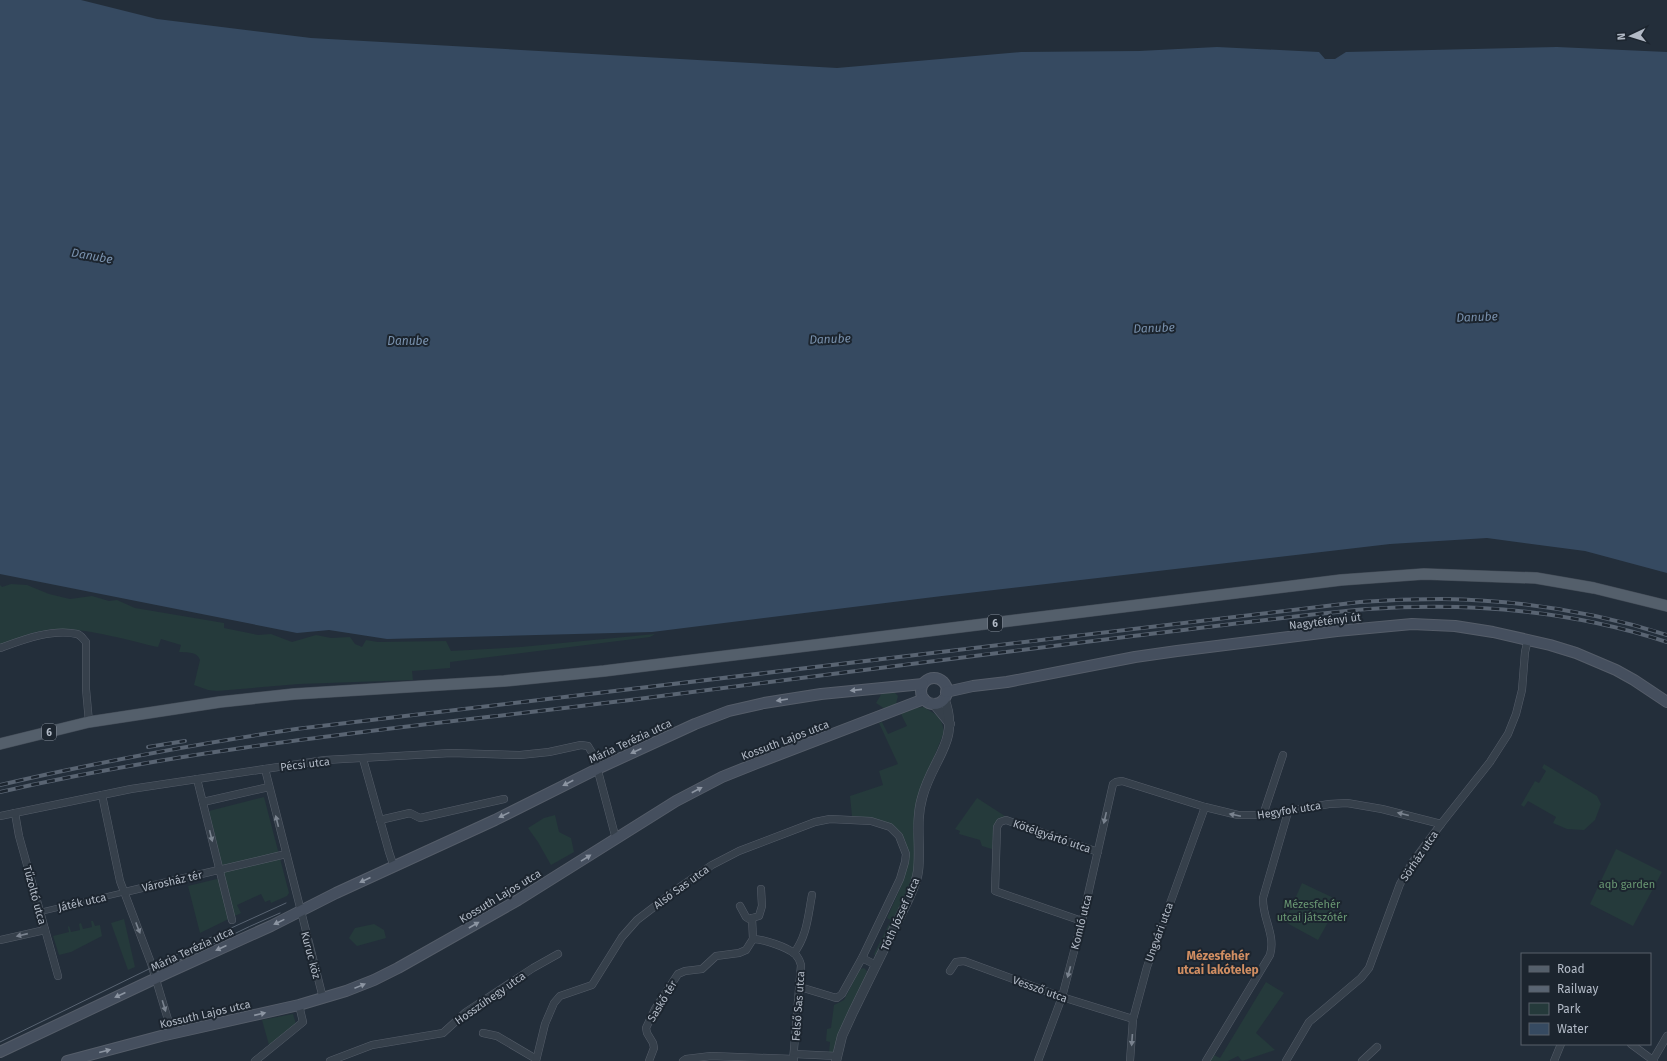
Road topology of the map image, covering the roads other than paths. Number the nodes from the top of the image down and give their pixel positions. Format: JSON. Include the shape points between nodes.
{"nodes":[{"id":1,"x":1667,"y":606,"type":"edge"},
{"id":2,"x":1528,"y":639,"type":"junction"},
{"id":3,"x":0,"y":648,"type":"edge"},
{"id":4,"x":942,"y":681,"type":"junction"},
{"id":5,"x":923,"y":684,"type":"junction"},
{"id":6,"x":892,"y":686,"type":"junction"},
{"id":7,"x":973,"y":686,"type":"junction"},
{"id":8,"x":945,"y":695,"type":"junction"},
{"id":9,"x":926,"y":699,"type":"junction"},
{"id":10,"x":1667,"y":702,"type":"edge"},
{"id":11,"x":89,"y":722,"type":"junction"},
{"id":12,"x":950,"y":724,"type":"junction"},
{"id":13,"x":0,"y":744,"type":"edge"},
{"id":14,"x":1283,"y":755,"type":"dead end"},
{"id":15,"x":363,"y":759,"type":"junction"},
{"id":16,"x":265,"y":769,"type":"junction"},
{"id":17,"x":597,"y":769,"type":"junction"},
{"id":18,"x":197,"y":779,"type":"junction"},
{"id":19,"x":1116,"y":782,"type":"joint"},
{"id":20,"x":269,"y":787,"type":"junction"},
{"id":21,"x":102,"y":795,"type":"junction"},
{"id":22,"x":504,"y":799,"type":"dead end"},
{"id":23,"x":203,"y":802,"type":"junction"},
{"id":24,"x":1205,"y":808,"type":"junction"},
{"id":25,"x":1288,"y":812,"type":"junction"},
{"id":26,"x":15,"y":813,"type":"junction"},
{"id":27,"x":1264,"y":815,"type":"junction"},
{"id":28,"x":0,"y":816,"type":"edge"},
{"id":29,"x":380,"y":820,"type":"junction"},
{"id":30,"x":1441,"y":824,"type":"junction"},
{"id":31,"x":899,"y":836,"type":"joint"},
{"id":32,"x":616,"y":839,"type":"junction"},
{"id":33,"x":1098,"y":852,"type":"junction"},
{"id":34,"x":286,"y":854,"type":"junction"},
{"id":35,"x":394,"y":867,"type":"junction"},
{"id":36,"x":219,"y":869,"type":"junction"},
{"id":37,"x":761,"y":889,"type":"dead end"},
{"id":38,"x":125,"y":892,"type":"junction"},
{"id":39,"x":812,"y":895,"type":"dead end"},
{"id":40,"x":740,"y":906,"type":"dead end"},
{"id":41,"x":40,"y":912,"type":"junction"},
{"id":42,"x":300,"y":912,"type":"junction"},
{"id":43,"x":752,"y":918,"type":"junction"},
{"id":44,"x":232,"y":920,"type":"dead end"},
{"id":45,"x":1082,"y":921,"type":"junction"},
{"id":46,"x":45,"y":930,"type":"junction"},
{"id":47,"x":753,"y":939,"type":"junction"},
{"id":48,"x":0,"y":940,"type":"edge"},
{"id":49,"x":794,"y":953,"type":"junction"},
{"id":50,"x":558,"y":954,"type":"dead end"},
{"id":51,"x":862,"y":958,"type":"junction"},
{"id":52,"x":876,"y":965,"type":"junction"},
{"id":53,"x":950,"y":971,"type":"dead end"},
{"id":54,"x":58,"y":976,"type":"dead end"},
{"id":55,"x":156,"y":979,"type":"junction"},
{"id":56,"x":800,"y":987,"type":"junction"},
{"id":57,"x":1062,"y":997,"type":"junction"},
{"id":58,"x":323,"y":998,"type":"junction"},
{"id":59,"x":299,"y":1005,"type":"junction"},
{"id":60,"x":1133,"y":1019,"type":"junction"},
{"id":61,"x":483,"y":1033,"type":"dead end"},
{"id":62,"x":172,"y":1034,"type":"junction"},
{"id":63,"x":1667,"y":1036,"type":"edge"},
{"id":64,"x":1561,"y":1045,"type":"edge"},
{"id":65,"x":1631,"y":1045,"type":"edge"},
{"id":66,"x":1377,"y":1046,"type":"dead end"},
{"id":67,"x":0,"y":1052,"type":"edge"},
{"id":68,"x":794,"y":1058,"type":"edge"},
{"id":69,"x":1644,"y":1058,"type":"edge"},
{"id":70,"x":743,"y":1059,"type":"edge"},
{"id":71,"x":837,"y":1059,"type":"edge"},
{"id":72,"x":536,"y":1060,"type":"edge"},
{"id":73,"x":1654,"y":1060,"type":"edge"},
{"id":74,"x":67,"y":1061,"type":"edge"},
{"id":75,"x":256,"y":1061,"type":"edge"},
{"id":76,"x":330,"y":1061,"type":"edge"},
{"id":77,"x":648,"y":1061,"type":"edge"},
{"id":78,"x":683,"y":1061,"type":"edge"},
{"id":79,"x":1038,"y":1061,"type":"edge"},
{"id":80,"x":1130,"y":1061,"type":"edge"},
{"id":81,"x":1206,"y":1061,"type":"edge"},
{"id":82,"x":1286,"y":1061,"type":"edge"},
{"id":83,"x":1362,"y":1061,"type":"edge"},
{"id":84,"x":1554,"y":1061,"type":"edge"}],
"edges":[{"from":1,"to":11,"type":"main road","number":"6","via":[[1594,588],[1536,578],[1424,574],[1341,580],[596,672],[504,682],[294,694],[212,703]]},
{"from":2,"to":7,"type":"main road","name":"Nagytétényi út","via":[[1455,626],[1412,624],[1376,627],[1135,657],[1047,675]]},
{"from":2,"to":10,"type":"main road","name":"Nagytétényi út","via":[[1576,653],[1605,665]]},
{"from":2,"to":30,"type":"street","name":"Sörház utca","via":[[1522,690],[1508,734],[1490,762]]},
{"from":3,"to":11,"type":"street","via":[[42,635],[58,633],[82,636],[86,642]]},
{"from":4,"to":5,"type":"main road","via":[[932,678]]},
{"from":4,"to":7,"type":"main road","name":"Nagytétényi út"},
{"from":4,"to":8,"type":"main road","via":[[945,684]]},
{"from":5,"to":6,"type":"main road","name":"Mária Terézia utca"},
{"from":5,"to":9,"type":"main road","via":[[921,690]]},
{"from":6,"to":9,"type":"main road","name":"Mária Terézia utca"},
{"from":6,"to":17,"type":"main road","name":"Mária Terézia utca","one_way":true,"via":[[821,694],[729,711]]},
{"from":7,"to":8,"type":"main road","name":"Nagytétényi út"},
{"from":8,"to":9,"type":"main road","via":[[938,703]]},
{"from":8,"to":12,"type":"street","name":"Tóth József utca"},
{"from":9,"to":12,"type":"street"},
{"from":32,"to":9,"type":"main road","name":"Kossuth Lajos utca","one_way":true,"via":[[676,801],[722,777]]},
{"from":11,"to":13,"type":"main road","number":"6"},
{"from":12,"to":52,"type":"street","name":"Tóth József utca","via":[[947,741],[920,803],[919,861],[915,883]]},
{"from":14,"to":27,"type":"street"},
{"from":15,"to":16,"type":"street","name":"Pécsi utca","via":[[325,760]]},
{"from":15,"to":17,"type":"street","name":"Pécsi utca","via":[[451,753],[527,754],[585,745],[591,750]]},
{"from":15,"to":29,"type":"street"},
{"from":16,"to":18,"type":"street","name":"Pécsi utca"},
{"from":16,"to":20,"type":"street"},
{"from":17,"to":32,"type":"street","name":"Pécsi utca"},
{"from":17,"to":35,"type":"main road","name":"Mária Terézia utca","one_way":true},
{"from":18,"to":21,"type":"street","name":"Pécsi utca"},
{"from":18,"to":23,"type":"street"},
{"from":19,"to":24,"type":"street","name":"Hegyfok utca","via":[[1122,781]]},
{"from":19,"to":33,"type":"street","name":"Komló utca","one_way":true,"via":[[1113,784]]},
{"from":20,"to":23,"type":"street"},
{"from":34,"to":20,"type":"street","one_way":true},
{"from":21,"to":26,"type":"street","name":"Pécsi utca"},
{"from":21,"to":38,"type":"street","via":[[120,881]]},
{"from":22,"to":29,"type":"street","via":[[420,818],[410,813]]},
{"from":23,"to":36,"type":"street","one_way":true},
{"from":27,"to":24,"type":"street","name":"Hegyfok utca","one_way":true,"via":[[1238,815]]},
{"from":24,"to":60,"type":"street","name":"Ungvári utca","via":[[1153,947]]},
{"from":25,"to":27,"type":"street","name":"Hegyfok utca"},
{"from":30,"to":25,"type":"street","name":"Hegyfok utca","one_way":true,"via":[[1347,803]]},
{"from":25,"to":81,"type":"street","via":[[1263,898],[1272,940],[1270,956]]},
{"from":26,"to":28,"type":"street","name":"Pécsi utca"},
{"from":26,"to":41,"type":"street","name":"Tűzoltó utca"},
{"from":29,"to":35,"type":"street"},
{"from":30,"to":82,"type":"street","name":"Sörház utca","via":[[1412,862],[1400,884],[1369,968],[1361,978],[1309,1022]]},
{"from":31,"to":51,"type":"street","name":"Tóth József utca","via":[[906,854],[900,879]]},
{"from":31,"to":72,"type":"street","name":"Alsó Sas utca","via":[[890,827],[882,824],[863,820],[830,819],[815,822],[739,851],[712,865],[637,920],[622,937],[592,985],[560,996],[554,1002],[545,1024]]},
{"from":58,"to":32,"type":"main road","name":"Kossuth Lajos utca","one_way":true,"via":[[356,988],[398,968],[518,900]]},
{"from":33,"to":45,"type":"street","name":"Komló utca"},
{"from":33,"to":45,"type":"street","name":"Kötélgyártó utca","via":[[1006,820],[1000,822],[997,827],[995,891]]},
{"from":34,"to":36,"type":"street","name":"Városház tér"},
{"from":34,"to":42,"type":"street"},
{"from":35,"to":42,"type":"main road","name":"Mária Terézia utca","one_way":true},
{"from":36,"to":38,"type":"street","name":"Városház tér"},
{"from":36,"to":44,"type":"street"},
{"from":37,"to":43,"type":"street","via":[[762,906],[759,916]]},
{"from":38,"to":41,"type":"street","name":"Játék utca"},
{"from":38,"to":55,"type":"street","one_way":true},
{"from":39,"to":49,"type":"street","via":[[806,933]]},
{"from":40,"to":43,"type":"street","via":[[746,917]]},
{"from":41,"to":46,"type":"street","name":"Tűzoltó utca"},
{"from":42,"to":55,"type":"main road","name":"Mária Terézia utca","one_way":true},
{"from":42,"to":58,"type":"street","name":"Kuruc köz"},
{"from":43,"to":47,"type":"street"},
{"from":45,"to":57,"type":"street","name":"Komló utca","one_way":true},
{"from":46,"to":48,"type":"street","one_way":true},
{"from":46,"to":54,"type":"street","name":"Tűzoltó utca"},
{"from":47,"to":49,"type":"street","via":[[761,939]]},
{"from":47,"to":77,"type":"street","name":"Saskő tér","via":[[746,950],[716,956],[702,969],[678,974],[646,1028],[654,1043]]},
{"from":49,"to":56,"type":"street","name":"Felső Sas utca","via":[[801,965]]},
{"from":50,"to":76,"type":"street","name":"Hosszúhegy utca","via":[[466,1012],[443,1033],[372,1045]]},
{"from":51,"to":52,"type":"street"},
{"from":51,"to":56,"type":"street","name":"Tóth József utca","via":[[842,994],[837,998]]},
{"from":52,"to":71,"type":"street","name":"Tóth József utca","via":[[846,1026]]},
{"from":53,"to":57,"type":"street","name":"Vessző utca","via":[[956,962],[964,961]]},
{"from":55,"to":62,"type":"street","one_way":true},
{"from":55,"to":67,"type":"main road","name":"Mária Terézia utca","one_way":true},
{"from":56,"to":68,"type":"street","name":"Felső Sas utca"},
{"from":57,"to":60,"type":"street","name":"Vessző utca"},
{"from":57,"to":79,"type":"street","name":"Komló utca"},
{"from":58,"to":59,"type":"main road","name":"Kossuth Lajos utca"},
{"from":62,"to":59,"type":"main road","name":"Kossuth Lajos utca","one_way":true},
{"from":59,"to":75,"type":"street","via":[[303,1022]]},
{"from":60,"to":80,"type":"street","name":"Ungvári utca","one_way":true},
{"from":61,"to":72,"type":"street","via":[[497,1036]]},
{"from":74,"to":62,"type":"main road","name":"Kossuth Lajos utca","one_way":true},
{"from":63,"to":73,"type":"street"},
{"from":64,"to":84,"type":"street"},
{"from":65,"to":69,"type":"street"},
{"from":66,"to":83,"type":"street"},
{"from":68,"to":70,"type":"street"},
{"from":68,"to":71,"type":"street"},
{"from":69,"to":73,"type":"street"},
{"from":70,"to":78,"type":"street","via":[[711,1056]]}]}
